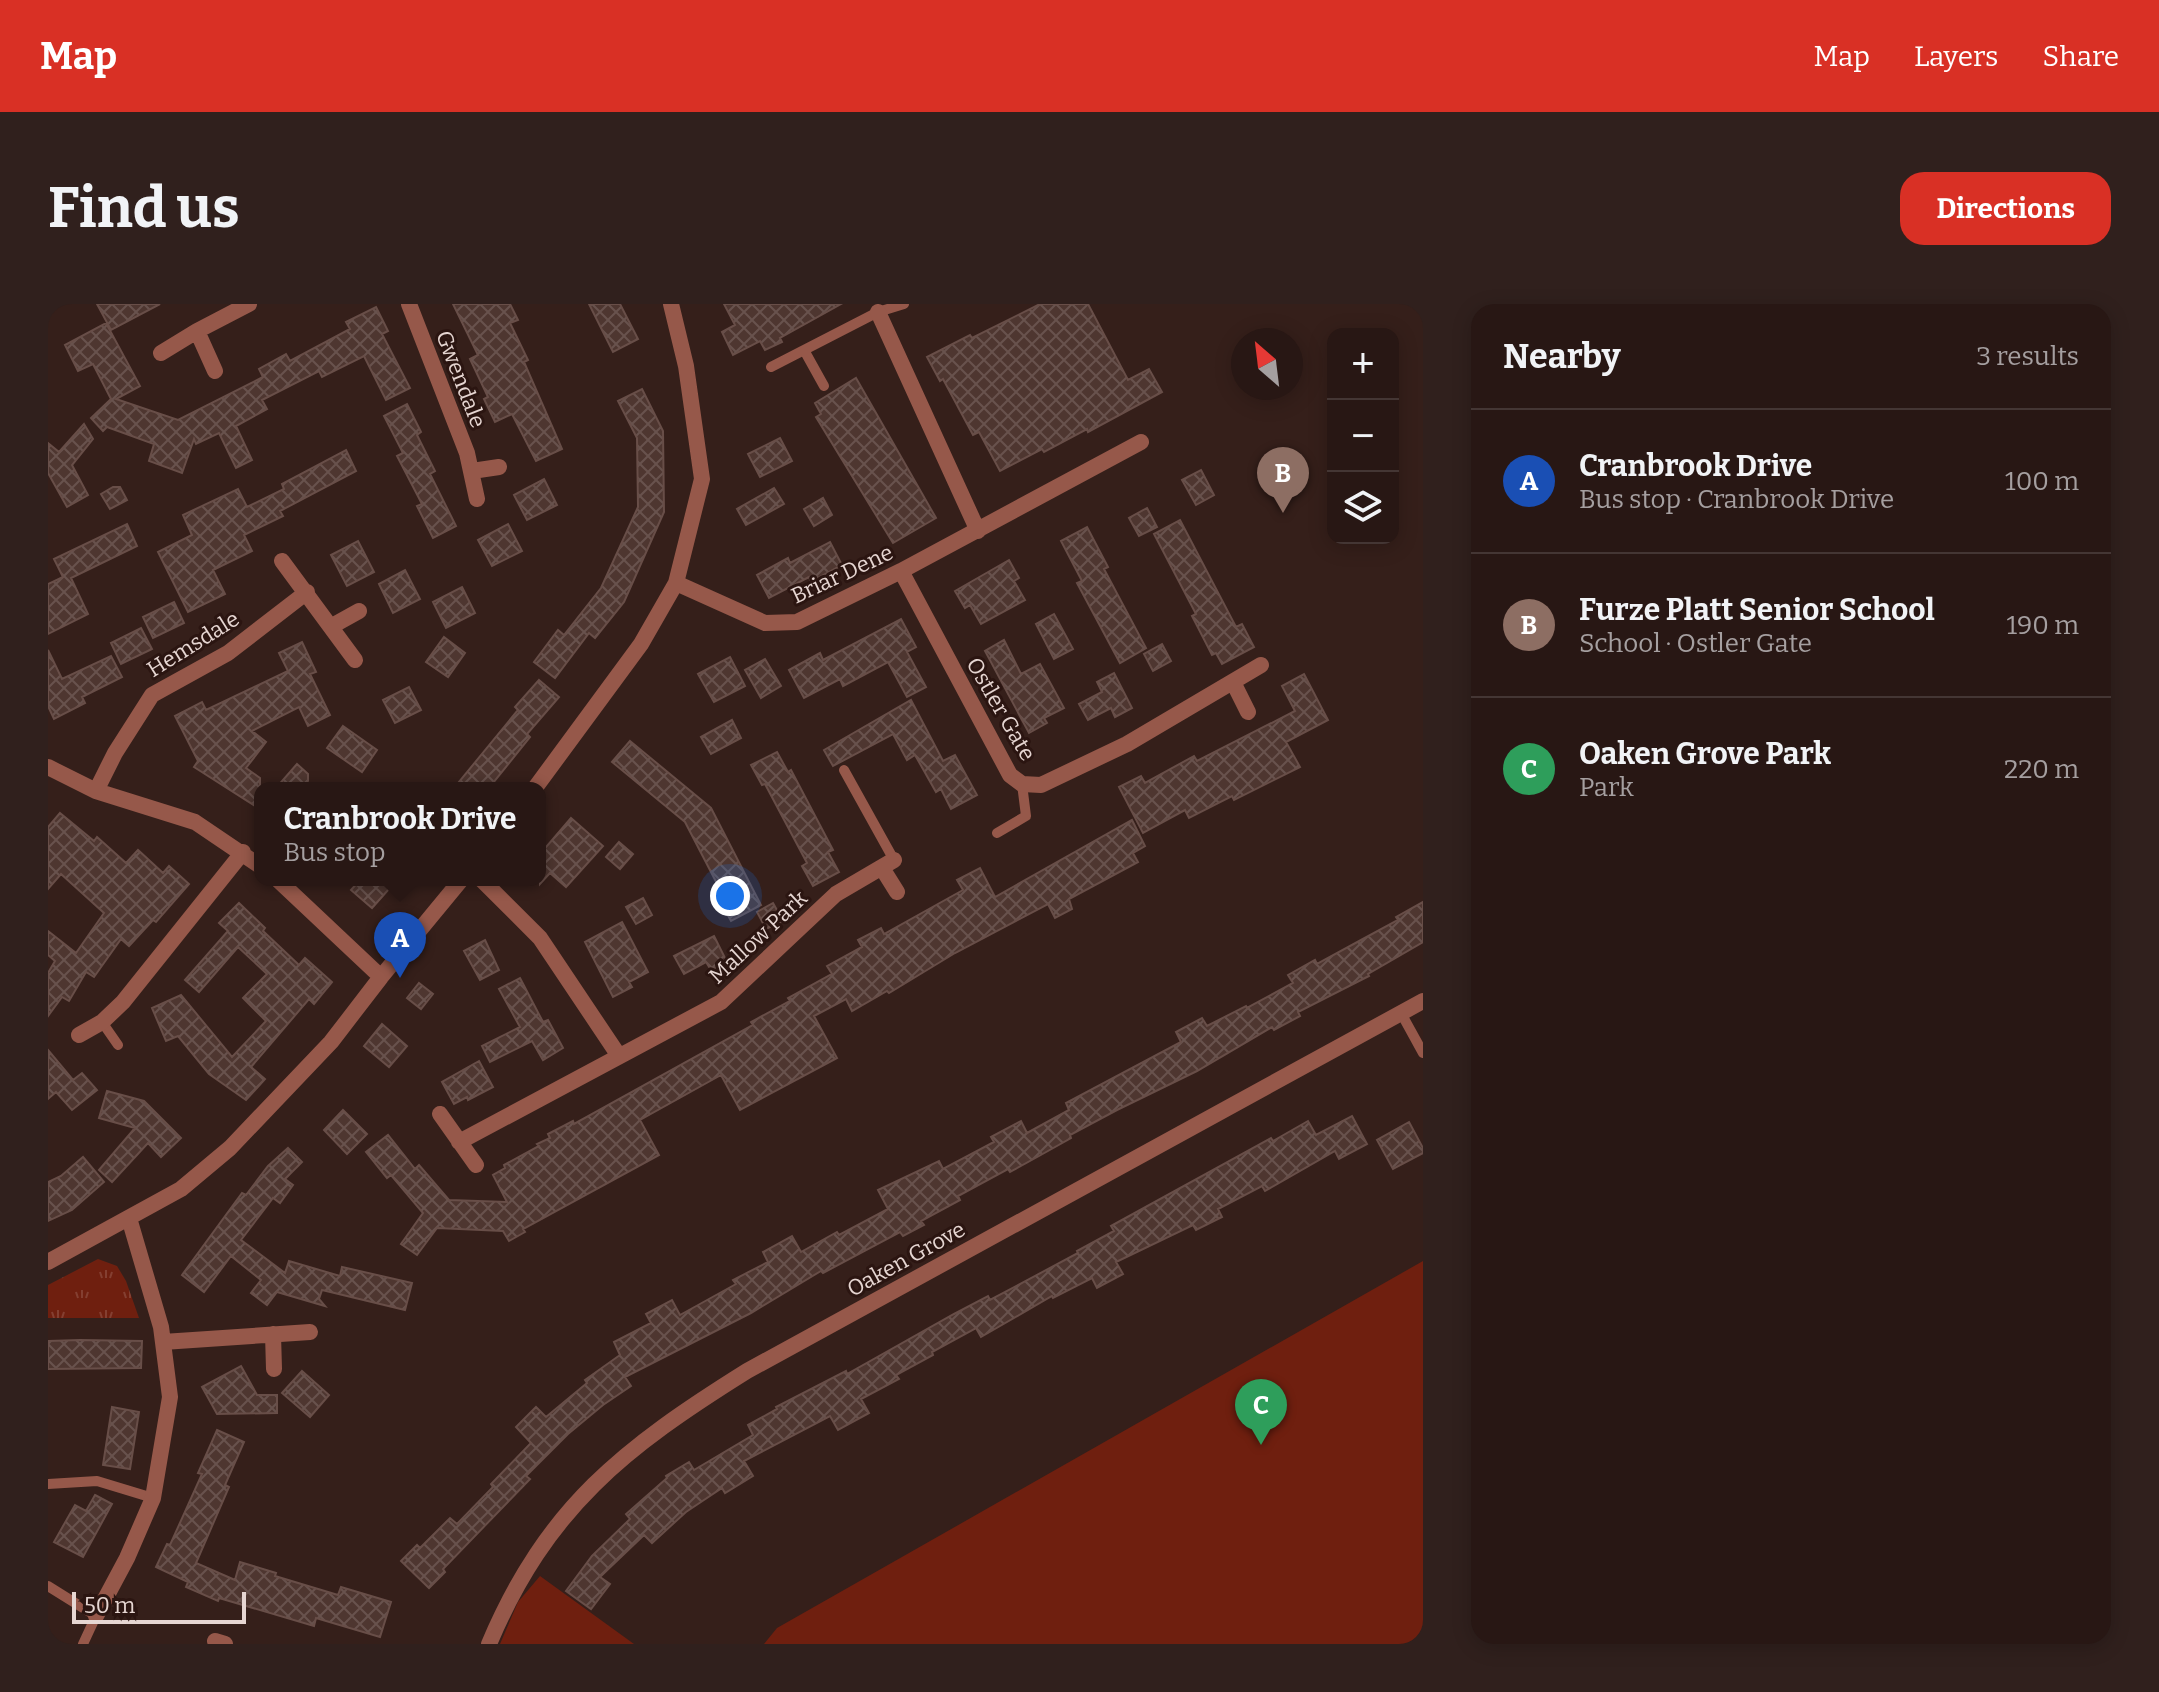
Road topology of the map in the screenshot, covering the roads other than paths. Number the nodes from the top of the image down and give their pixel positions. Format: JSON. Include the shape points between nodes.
{"nodes":[{"id":1,"x":249,"y":304,"type":"edge"},
{"id":2,"x":409,"y":304,"type":"edge"},
{"id":3,"x":671,"y":304,"type":"edge"},
{"id":4,"x":904,"y":304,"type":"edge"},
{"id":5,"x":878,"y":312,"type":"junction"},
{"id":6,"x":197,"y":331,"type":"junction"},
{"id":7,"x":804,"y":350,"type":"junction"},
{"id":8,"x":161,"y":353,"type":"dead end"},
{"id":9,"x":771,"y":367,"type":"dead end"},
{"id":10,"x":215,"y":371,"type":"dead end"},
{"id":11,"x":824,"y":386,"type":"dead end"},
{"id":12,"x":1141,"y":442,"type":"dead end"},
{"id":13,"x":499,"y":467,"type":"dead end"},
{"id":14,"x":472,"y":471,"type":"junction"},
{"id":15,"x":477,"y":499,"type":"dead end"},
{"id":16,"x":978,"y":531,"type":"junction"},
{"id":17,"x":282,"y":561,"type":"dead end"},
{"id":18,"x":901,"y":571,"type":"junction"},
{"id":19,"x":676,"y":583,"type":"junction"},
{"id":20,"x":307,"y":592,"type":"junction"},
{"id":21,"x":359,"y":611,"type":"dead end"},
{"id":22,"x":332,"y":626,"type":"junction"},
{"id":23,"x":355,"y":660,"type":"dead end"},
{"id":24,"x":1261,"y":665,"type":"dead end"},
{"id":25,"x":1233,"y":682,"type":"junction"},
{"id":26,"x":1248,"y":712,"type":"dead end"},
{"id":27,"x":48,"y":767,"type":"edge"},
{"id":28,"x":844,"y":770,"type":"dead end"},
{"id":29,"x":539,"y":782,"type":"edge"},
{"id":30,"x":1022,"y":784,"type":"junction"},
{"id":31,"x":96,"y":791,"type":"junction"},
{"id":32,"x":997,"y":833,"type":"dead end"},
{"id":33,"x":243,"y":852,"type":"junction"},
{"id":34,"x":254,"y":861,"type":"edge"},
{"id":35,"x":888,"y":864,"type":"junction"},
{"id":36,"x":284,"y":886,"type":"edge"},
{"id":37,"x":456,"y":886,"type":"edge"},
{"id":38,"x":488,"y":886,"type":"edge"},
{"id":39,"x":897,"y":892,"type":"dead end"},
{"id":40,"x":381,"y":977,"type":"junction"},
{"id":41,"x":1423,"y":1001,"type":"edge"},
{"id":42,"x":1401,"y":1013,"type":"junction"},
{"id":43,"x":102,"y":1022,"type":"junction"},
{"id":44,"x":79,"y":1035,"type":"dead end"},
{"id":45,"x":118,"y":1045,"type":"dead end"},
{"id":46,"x":1423,"y":1053,"type":"edge"},
{"id":47,"x":619,"y":1056,"type":"junction"},
{"id":48,"x":440,"y":1114,"type":"dead end"},
{"id":49,"x":459,"y":1142,"type":"junction"},
{"id":50,"x":476,"y":1165,"type":"dead end"},
{"id":51,"x":129,"y":1218,"type":"junction"},
{"id":52,"x":48,"y":1262,"type":"edge"},
{"id":53,"x":310,"y":1332,"type":"dead end"},
{"id":54,"x":273,"y":1334,"type":"junction"},
{"id":55,"x":163,"y":1342,"type":"junction"},
{"id":56,"x":274,"y":1369,"type":"dead end"},
{"id":57,"x":48,"y":1484,"type":"edge"},
{"id":58,"x":153,"y":1498,"type":"junction"},
{"id":59,"x":48,"y":1586,"type":"edge"},
{"id":60,"x":96,"y":1616,"type":"junction"},
{"id":61,"x":83,"y":1644,"type":"edge"},
{"id":62,"x":489,"y":1644,"type":"edge"}],
"edges":[{"from":1,"to":6,"type":"street"},
{"from":2,"to":14,"type":"street","name":"Gwendale"},
{"from":3,"to":19,"type":"street","via":[[702,479]]},
{"from":4,"to":5,"type":"lane"},
{"from":5,"to":7,"type":"lane"},
{"from":5,"to":16,"type":"street"},
{"from":6,"to":8,"type":"street"},
{"from":6,"to":10,"type":"street"},
{"from":7,"to":9,"type":"lane"},
{"from":7,"to":11,"type":"lane"},
{"from":12,"to":16,"type":"street","name":"Briar Dene"},
{"from":13,"to":14,"type":"street"},
{"from":14,"to":15,"type":"street","name":"Gwendale"},
{"from":16,"to":18,"type":"street","name":"Briar Dene"},
{"from":17,"to":20,"type":"street"},
{"from":18,"to":19,"type":"street","name":"Briar Dene","via":[[797,622],[765,623]]},
{"from":18,"to":30,"type":"street","name":"Ostler Gate","via":[[1010,775]]},
{"from":19,"to":29,"type":"street","via":[[641,644]]},
{"from":20,"to":22,"type":"street"},
{"from":20,"to":31,"type":"street","name":"Hemsdale","via":[[228,653],[152,695]]},
{"from":21,"to":22,"type":"street"},
{"from":22,"to":23,"type":"street"},
{"from":24,"to":25,"type":"street","name":"Ostler Gate"},
{"from":25,"to":26,"type":"street"},
{"from":25,"to":30,"type":"street","name":"Ostler Gate","via":[[1127,744],[1041,785]]},
{"from":27,"to":31,"type":"street"},
{"from":28,"to":35,"type":"lane"},
{"from":30,"to":32,"type":"lane","via":[[1026,816]]},
{"from":31,"to":33,"type":"street","via":[[195,822]]},
{"from":33,"to":34,"type":"street"},
{"from":33,"to":43,"type":"street"},
{"from":35,"to":39,"type":"street"},
{"from":35,"to":47,"type":"street","name":"Mallow Park","via":[[836,894],[721,1002]]},
{"from":36,"to":40,"type":"street"},
{"from":37,"to":40,"type":"street"},
{"from":38,"to":47,"type":"street","via":[[540,938]]},
{"from":40,"to":51,"type":"street","via":[[331,1042],[230,1148],[181,1189]]},
{"from":41,"to":42,"type":"street","name":"Oaken Grove"},
{"from":42,"to":46,"type":"lane"},
{"from":42,"to":62,"type":"street","name":"Oaken Grove","via":[[747,1371],[682,1412],[609,1468],[575,1502],[508,1599]]},
{"from":43,"to":44,"type":"street"},
{"from":43,"to":45,"type":"lane"},
{"from":47,"to":49,"type":"street","name":"Mallow Park"},
{"from":48,"to":49,"type":"street"},
{"from":49,"to":50,"type":"street"},
{"from":51,"to":52,"type":"street"},
{"from":51,"to":55,"type":"street"},
{"from":53,"to":54,"type":"street"},
{"from":54,"to":55,"type":"street"},
{"from":54,"to":56,"type":"street"},
{"from":55,"to":58,"type":"street","via":[[170,1397]]},
{"from":57,"to":58,"type":"lane","via":[[97,1481]]},
{"from":58,"to":60,"type":"street"},
{"from":59,"to":60,"type":"lane"},
{"from":60,"to":61,"type":"lane"}]}
